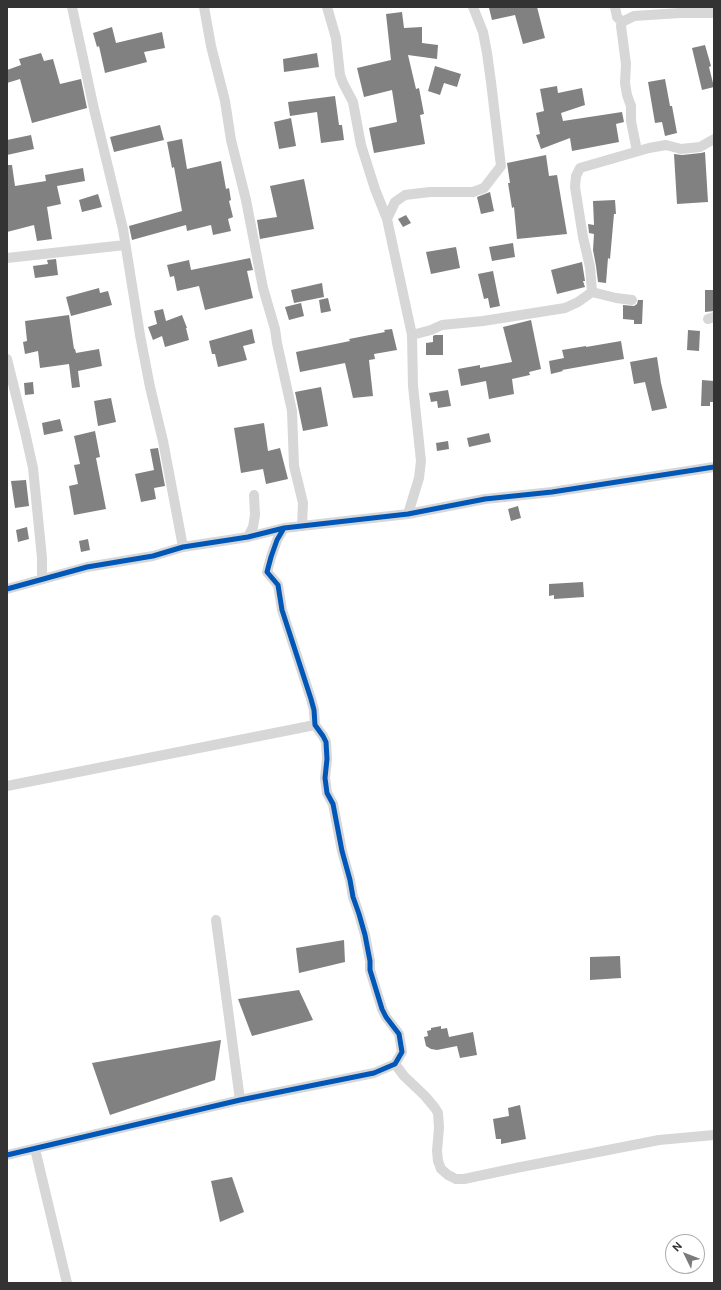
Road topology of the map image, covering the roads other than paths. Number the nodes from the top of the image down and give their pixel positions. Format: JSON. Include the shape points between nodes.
{"nodes":[{"id":1,"x":72,"y":7,"type":"edge"},
{"id":2,"x":204,"y":7,"type":"edge"},
{"id":3,"x":327,"y":7,"type":"edge"},
{"id":4,"x":474,"y":7,"type":"edge"},
{"id":5,"x":615,"y":7,"type":"edge"},
{"id":6,"x":714,"y":13,"type":"edge"},
{"id":7,"x":622,"y":22,"type":"junction"},
{"id":8,"x":714,"y":139,"type":"edge"},
{"id":9,"x":637,"y":151,"type":"junction"},
{"id":10,"x":387,"y":219,"type":"junction"},
{"id":11,"x":125,"y":245,"type":"junction"},
{"id":12,"x":7,"y":258,"type":"edge"},
{"id":13,"x":592,"y":292,"type":"junction"},
{"id":14,"x":632,"y":300,"type":"dead end"},
{"id":15,"x":412,"y":334,"type":"junction"},
{"id":16,"x":7,"y":359,"type":"edge"},
{"id":17,"x":714,"y":467,"type":"edge"},
{"id":18,"x":254,"y":495,"type":"dead end"},
{"id":19,"x":408,"y":514,"type":"junction"},
{"id":20,"x":302,"y":526,"type":"junction"},
{"id":21,"x":284,"y":528,"type":"junction"},
{"id":22,"x":248,"y":537,"type":"junction"},
{"id":23,"x":183,"y":547,"type":"junction"},
{"id":24,"x":42,"y":579,"type":"junction"},
{"id":25,"x":7,"y":589,"type":"edge"},
{"id":26,"x":315,"y":725,"type":"junction"},
{"id":27,"x":7,"y":786,"type":"edge"},
{"id":28,"x":216,"y":920,"type":"dead end"},
{"id":29,"x":395,"y":1064,"type":"junction"},
{"id":30,"x":240,"y":1100,"type":"junction"},
{"id":31,"x":714,"y":1135,"type":"edge"},
{"id":32,"x":35,"y":1149,"type":"junction"},
{"id":33,"x":7,"y":1155,"type":"edge"},
{"id":34,"x":67,"y":1283,"type":"edge"}],
"edges":[{"from":1,"to":11,"type":"street"},
{"from":2,"to":20,"type":"street","via":[[292,411],[294,466],[303,503]]},
{"from":3,"to":10,"type":"street","via":[[336,38],[340,75],[353,102],[361,145]]},
{"from":4,"to":10,"type":"street","via":[[483,32],[501,166],[484,188],[473,192],[430,192],[405,196],[395,202]]},
{"from":5,"to":7,"type":"street","via":[[617,17]]},
{"from":6,"to":7,"type":"street","via":[[634,16]]},
{"from":7,"to":9,"type":"street","via":[[625,83]]},
{"from":8,"to":9,"type":"street","via":[[700,147],[681,149],[666,145]]},
{"from":9,"to":13,"type":"street","via":[[580,168],[576,176],[575,187],[590,267]]},
{"from":10,"to":15,"type":"street"},
{"from":11,"to":12,"type":"street"},
{"from":11,"to":23,"type":"street","via":[[140,335]]},
{"from":13,"to":14,"type":"street"},
{"from":13,"to":15,"type":"street","via":[[565,308],[442,325]]},
{"from":15,"to":19,"type":"street","via":[[413,386],[421,461],[419,478]]},
{"from":16,"to":24,"type":"street","via":[[33,468]]},
{"from":17,"to":19,"type":"street","via":[[552,492],[485,499]]},
{"from":18,"to":22,"type":"street","via":[[255,515]]},
{"from":19,"to":20,"type":"street"},
{"from":20,"to":21,"type":"street"},
{"from":21,"to":22,"type":"street"},
{"from":21,"to":26,"type":"street","via":[[277,540],[267,572],[278,585],[282,610],[311,698]]},
{"from":22,"to":23,"type":"street"},
{"from":23,"to":24,"type":"street","via":[[153,556],[87,567]]},
{"from":24,"to":25,"type":"street"},
{"from":26,"to":27,"type":"street"},
{"from":26,"to":29,"type":"street","via":[[326,742],[327,794],[332,804],[353,897],[360,914],[370,970],[384,1013],[399,1034],[402,1052]]},
{"from":28,"to":30,"type":"street"},
{"from":29,"to":30,"type":"street","via":[[374,1073]]},
{"from":29,"to":31,"type":"street","via":[[438,1113],[438,1161],[441,1169],[456,1179],[659,1140]]},
{"from":30,"to":32,"type":"street"},
{"from":32,"to":33,"type":"street"},
{"from":32,"to":34,"type":"street"}]}
